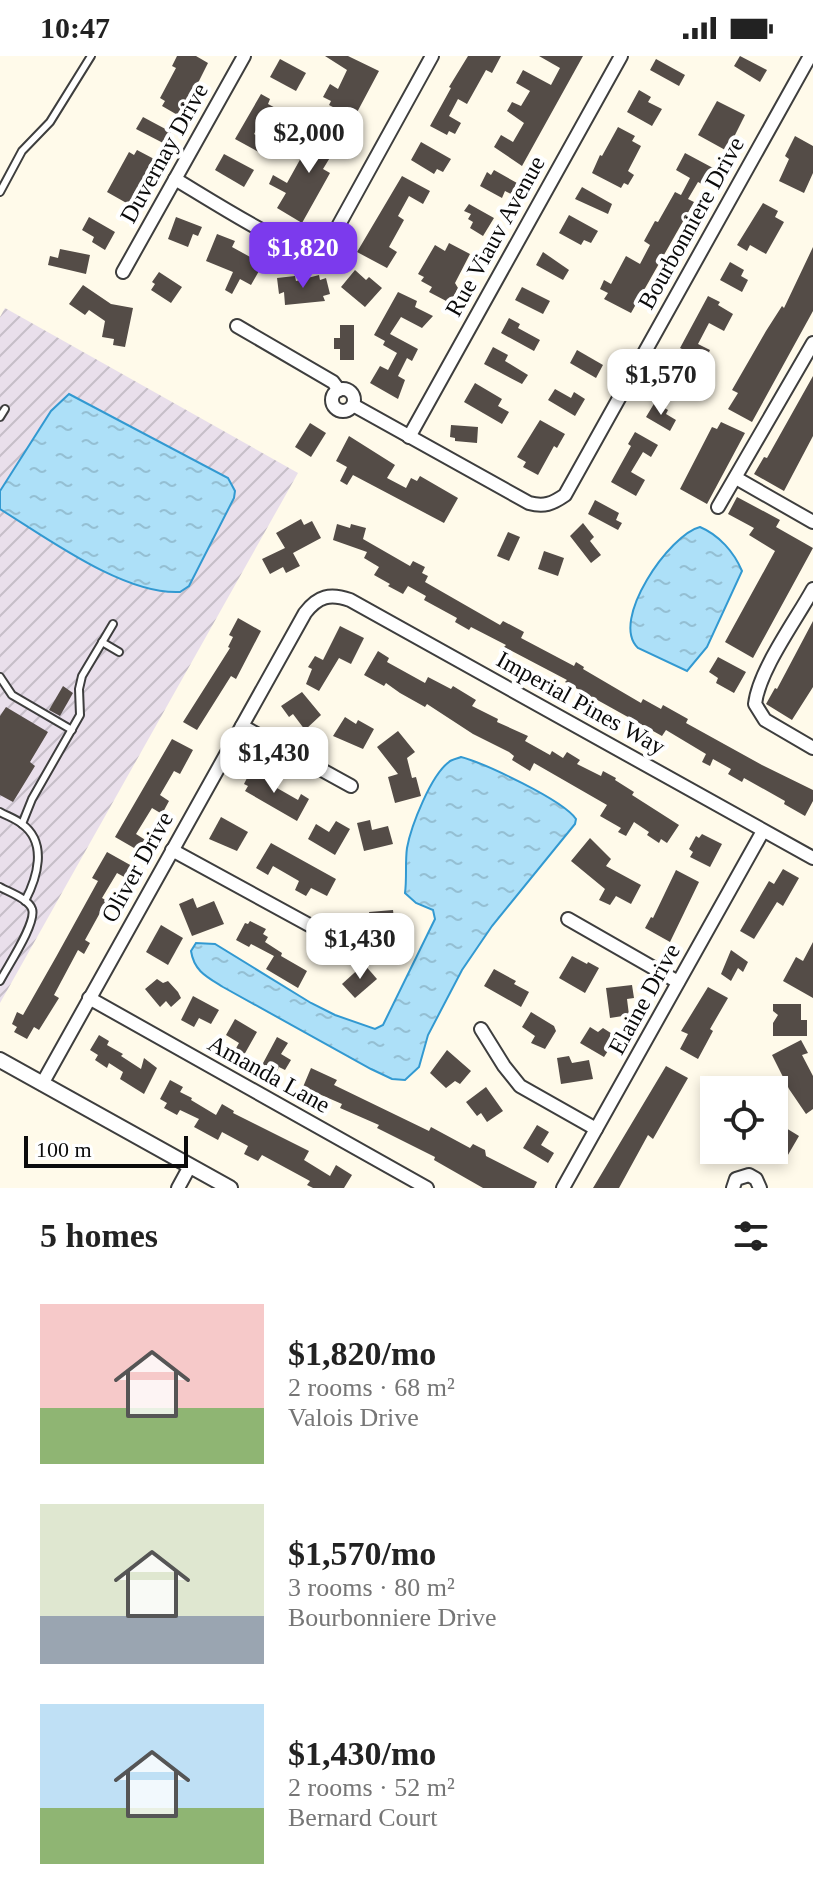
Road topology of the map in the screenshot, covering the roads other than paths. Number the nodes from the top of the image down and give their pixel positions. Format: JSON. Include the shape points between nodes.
{"nodes":[{"id":1,"x":91,"y":56,"type":"edge"},
{"id":2,"x":244,"y":56,"type":"edge"},
{"id":3,"x":432,"y":56,"type":"edge"},
{"id":4,"x":621,"y":56,"type":"edge"},
{"id":5,"x":810,"y":56,"type":"edge"},
{"id":6,"x":175,"y":179,"type":"junction"},
{"id":7,"x":0,"y":192,"type":"edge"},
{"id":8,"x":123,"y":272,"type":"dead end"},
{"id":9,"x":237,"y":326,"type":"dead end"},
{"id":10,"x":813,"y":343,"type":"edge"},
{"id":11,"x":5,"y":409,"type":"dead end"},
{"id":12,"x":0,"y":417,"type":"edge"},
{"id":13,"x":409,"y":437,"type":"junction"},
{"id":14,"x":736,"y":478,"type":"junction"},
{"id":15,"x":718,"y":507,"type":"dead end"},
{"id":16,"x":813,"y":522,"type":"edge"},
{"id":17,"x":813,"y":589,"type":"edge"},
{"id":18,"x":326,"y":596,"type":"joint"},
{"id":19,"x":113,"y":624,"type":"dead end"},
{"id":20,"x":102,"y":642,"type":"junction"},
{"id":21,"x":119,"y":652,"type":"dead end"},
{"id":22,"x":0,"y":677,"type":"edge"},
{"id":23,"x":242,"y":726,"type":"junction"},
{"id":24,"x":72,"y":730,"type":"junction"},
{"id":25,"x":813,"y":748,"type":"edge"},
{"id":26,"x":351,"y":786,"type":"dead end"},
{"id":27,"x":0,"y":812,"type":"edge"},
{"id":28,"x":22,"y":824,"type":"junction"},
{"id":29,"x":763,"y":831,"type":"junction"},
{"id":30,"x":172,"y":850,"type":"junction"},
{"id":31,"x":813,"y":858,"type":"edge"},
{"id":32,"x":0,"y":887,"type":"edge"},
{"id":33,"x":25,"y":901,"type":"junction"},
{"id":34,"x":568,"y":919,"type":"dead end"},
{"id":35,"x":333,"y":938,"type":"dead end"},
{"id":36,"x":0,"y":981,"type":"edge"},
{"id":37,"x":678,"y":982,"type":"junction"},
{"id":38,"x":89,"y":998,"type":"junction"},
{"id":39,"x":481,"y":1029,"type":"dead end"},
{"id":40,"x":0,"y":1060,"type":"edge"},
{"id":41,"x":42,"y":1084,"type":"junction"},
{"id":42,"x":596,"y":1129,"type":"junction"},
{"id":43,"x":190,"y":1166,"type":"junction"},
{"id":44,"x":178,"y":1188,"type":"edge"},
{"id":45,"x":230,"y":1188,"type":"edge"},
{"id":46,"x":427,"y":1188,"type":"edge"},
{"id":47,"x":563,"y":1188,"type":"edge"},
{"id":48,"x":733,"y":1188,"type":"edge"},
{"id":49,"x":760,"y":1188,"type":"edge"}],
"edges":[{"from":1,"to":7,"type":"lane","via":[[50,122],[22,151]]},
{"from":2,"to":6,"type":"street","name":"Duvernay Drive"},
{"from":3,"to":6,"type":"street","via":[[336,230],[316,248],[283,241]]},
{"from":4,"to":13,"type":"street","name":"Rue Viauv Avenue"},
{"from":5,"to":13,"type":"street","name":"Bourbonniere Drive","via":[[565,495],[542,506],[529,503]]},
{"from":6,"to":8,"type":"street","name":"Duvernay Drive"},
{"from":9,"to":13,"type":"street","name":"Bourbonniere Drive","via":[[339,390],[350,391],[353,405]]},
{"from":10,"to":14,"type":"street"},
{"from":11,"to":12,"type":"lane"},
{"from":14,"to":15,"type":"street"},
{"from":14,"to":16,"type":"street"},
{"from":17,"to":25,"type":"street","via":[[757,691],[755,704],[765,720]]},
{"from":18,"to":23,"type":"street","name":"Oliver Drive","via":[[305,613]]},
{"from":18,"to":29,"type":"street","name":"Imperial Pines Way","via":[[350,600]]},
{"from":19,"to":20,"type":"lane"},
{"from":20,"to":21,"type":"lane"},
{"from":20,"to":24,"type":"lane","via":[[82,676],[80,715]]},
{"from":22,"to":24,"type":"lane","via":[[12,695]]},
{"from":23,"to":26,"type":"street"},
{"from":23,"to":30,"type":"street","name":"Oliver Drive"},
{"from":24,"to":28,"type":"lane"},
{"from":27,"to":28,"type":"lane"},
{"from":28,"to":33,"type":"lane","via":[[34,840],[39,862]]},
{"from":29,"to":31,"type":"street","name":"Imperial Pines Way"},
{"from":29,"to":37,"type":"street","name":"Elaine Drive"},
{"from":30,"to":35,"type":"street"},
{"from":30,"to":38,"type":"street","name":"Oliver Drive"},
{"from":32,"to":33,"type":"lane"},
{"from":33,"to":36,"type":"lane","via":[[32,907],[30,927]]},
{"from":34,"to":37,"type":"street"},
{"from":37,"to":42,"type":"street","name":"Elaine Drive"},
{"from":38,"to":41,"type":"street","name":"Oliver Drive"},
{"from":38,"to":46,"type":"street","name":"Amanda Lane"},
{"from":39,"to":42,"type":"street","via":[[520,1086]]},
{"from":40,"to":41,"type":"street"},
{"from":41,"to":43,"type":"street"},
{"from":42,"to":47,"type":"street","name":"Elaine Drive"},
{"from":43,"to":44,"type":"street"},
{"from":43,"to":45,"type":"street"},
{"from":48,"to":49,"type":"street","via":[[736,1179],[749,1175]]}]}
